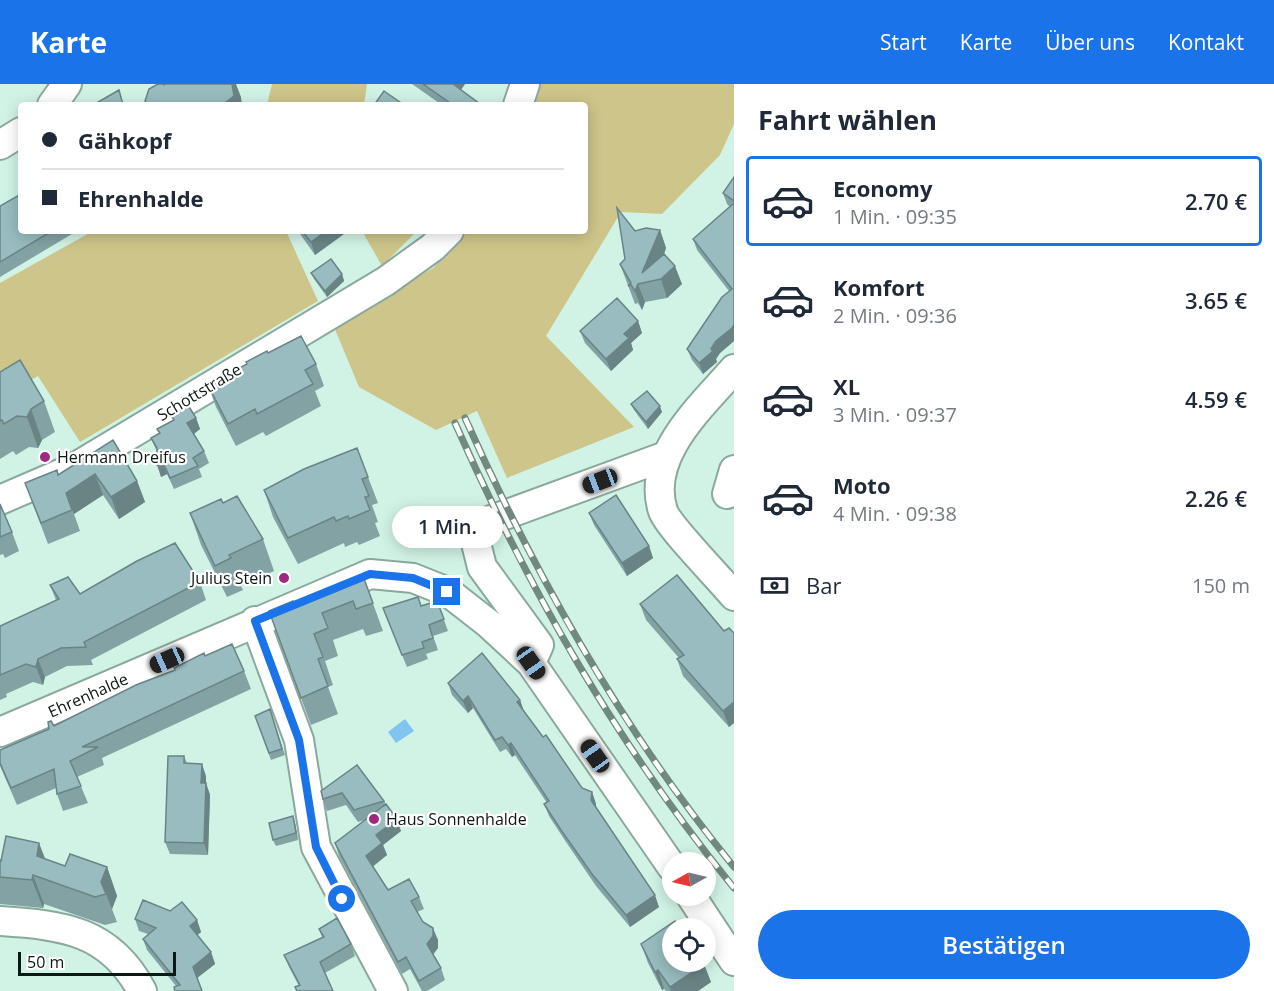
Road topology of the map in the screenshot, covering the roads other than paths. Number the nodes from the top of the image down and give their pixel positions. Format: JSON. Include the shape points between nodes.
{"nodes":[{"id":1,"x":67,"y":84,"type":"edge"},
{"id":2,"x":525,"y":84,"type":"edge"},
{"id":3,"x":54,"y":102,"type":"edge"},
{"id":4,"x":519,"y":102,"type":"edge"},
{"id":5,"x":18,"y":134,"type":"edge"},
{"id":6,"x":0,"y":145,"type":"edge"},
{"id":7,"x":446,"y":234,"type":"edge"},
{"id":8,"x":734,"y":369,"type":"edge"},
{"id":9,"x":666,"y":456,"type":"junction"},
{"id":10,"x":0,"y":500,"type":"edge"},
{"id":11,"x":734,"y":596,"type":"edge"},
{"id":12,"x":255,"y":621,"type":"junction"},
{"id":13,"x":531,"y":663,"type":"junction"},
{"id":14,"x":0,"y":732,"type":"edge"},
{"id":15,"x":662,"y":853,"type":"edge"},
{"id":16,"x":698,"y":906,"type":"edge"},
{"id":17,"x":0,"y":921,"type":"edge"},
{"id":18,"x":734,"y":961,"type":"edge"},
{"id":19,"x":142,"y":991,"type":"edge"},
{"id":20,"x":393,"y":991,"type":"edge"}],
"edges":[{"from":1,"to":3,"type":"street"},
{"from":2,"to":4,"type":"street"},
{"from":5,"to":6,"type":"street"},
{"from":7,"to":10,"type":"street","name":"Schottstraße","via":[[386,281],[74,468]]},
{"from":8,"to":9,"type":"street"},
{"from":9,"to":11,"type":"street","via":[[658,482],[663,513]]},
{"from":9,"to":13,"type":"street","via":[[472,527],[482,567],[539,645]]},
{"from":12,"to":13,"type":"street","name":"Ehrenhalde","via":[[370,574],[413,578],[447,592]]},
{"from":12,"to":14,"type":"street","name":"Ehrenhalde"},
{"from":12,"to":20,"type":"street","via":[[299,740],[316,847]]},
{"from":13,"to":15,"type":"street","name":"Ehrenhalde"},
{"from":16,"to":18,"type":"street"},
{"from":17,"to":19,"type":"street","via":[[70,929],[111,950]]}]}
